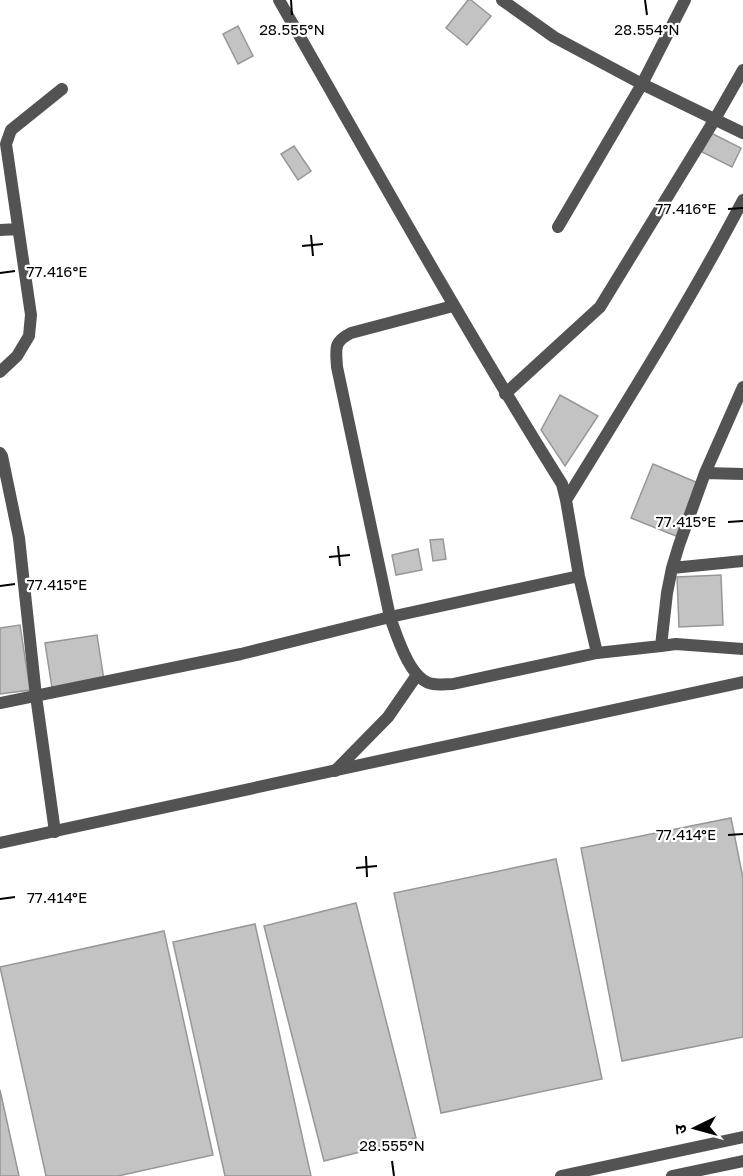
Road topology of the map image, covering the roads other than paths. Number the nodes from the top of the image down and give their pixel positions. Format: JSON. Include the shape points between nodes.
{"nodes":[{"id":1,"x":279,"y":0,"type":"edge"},
{"id":2,"x":502,"y":0,"type":"edge"},
{"id":3,"x":685,"y":0,"type":"edge"},
{"id":4,"x":743,"y":70,"type":"edge"},
{"id":5,"x":642,"y":84,"type":"junction"},
{"id":6,"x":62,"y":89,"type":"dead end"},
{"id":7,"x":715,"y":119,"type":"junction"},
{"id":8,"x":743,"y":133,"type":"edge"},
{"id":9,"x":5,"y":168,"type":"edge"},
{"id":10,"x":743,"y":200,"type":"edge"},
{"id":11,"x":558,"y":227,"type":"dead end"},
{"id":12,"x":0,"y":230,"type":"edge"},
{"id":13,"x":18,"y":230,"type":"junction"},
{"id":14,"x":453,"y":306,"type":"junction"},
{"id":15,"x":0,"y":372,"type":"edge"},
{"id":16,"x":743,"y":387,"type":"edge"},
{"id":17,"x":505,"y":394,"type":"junction"},
{"id":18,"x":0,"y":453,"type":"edge"},
{"id":19,"x":705,"y":473,"type":"junction"},
{"id":20,"x":743,"y":474,"type":"edge"},
{"id":21,"x":566,"y":500,"type":"junction"},
{"id":22,"x":743,"y":561,"type":"edge"},
{"id":23,"x":672,"y":568,"type":"junction"},
{"id":24,"x":579,"y":576,"type":"junction"},
{"id":25,"x":390,"y":617,"type":"junction"},
{"id":26,"x":661,"y":646,"type":"junction"},
{"id":27,"x":743,"y":649,"type":"edge"},
{"id":28,"x":597,"y":653,"type":"junction"},
{"id":29,"x":417,"y":675,"type":"junction"},
{"id":30,"x":743,"y":682,"type":"edge"},
{"id":31,"x":36,"y":696,"type":"junction"},
{"id":32,"x":0,"y":703,"type":"edge"},
{"id":33,"x":335,"y":771,"type":"junction"},
{"id":34,"x":55,"y":832,"type":"junction"},
{"id":35,"x":0,"y":843,"type":"edge"},
{"id":36,"x":743,"y":1137,"type":"edge"},
{"id":37,"x":743,"y":1161,"type":"edge"},
{"id":38,"x":561,"y":1176,"type":"edge"},
{"id":39,"x":672,"y":1176,"type":"edge"}],
"edges":[{"from":1,"to":14,"type":"street"},
{"from":2,"to":5,"type":"street","via":[[554,37]]},
{"from":3,"to":5,"type":"street"},
{"from":4,"to":7,"type":"street"},
{"from":5,"to":7,"type":"street"},
{"from":5,"to":11,"type":"street"},
{"from":6,"to":9,"type":"street","via":[[11,130]]},
{"from":7,"to":8,"type":"street"},
{"from":7,"to":17,"type":"street","via":[[600,307]]},
{"from":9,"to":13,"type":"street"},
{"from":10,"to":21,"type":"street","via":[[654,358]]},
{"from":12,"to":13,"type":"street"},
{"from":13,"to":15,"type":"street","via":[[31,315],[29,336],[17,356]]},
{"from":14,"to":17,"type":"street"},
{"from":14,"to":25,"type":"street","via":[[351,333],[340,338],[337,346],[337,367]]},
{"from":16,"to":19,"type":"street"},
{"from":17,"to":21,"type":"street","via":[[562,484]]},
{"from":18,"to":31,"type":"street","via":[[19,538]]},
{"from":19,"to":20,"type":"street"},
{"from":19,"to":23,"type":"street"},
{"from":21,"to":24,"type":"street"},
{"from":22,"to":23,"type":"street"},
{"from":23,"to":26,"type":"street"},
{"from":24,"to":25,"type":"street"},
{"from":24,"to":28,"type":"street"},
{"from":25,"to":29,"type":"street"},
{"from":25,"to":31,"type":"street","via":[[242,654]]},
{"from":26,"to":27,"type":"street"},
{"from":26,"to":28,"type":"street"},
{"from":28,"to":29,"type":"street","via":[[453,684],[431,684]]},
{"from":29,"to":33,"type":"street","via":[[388,717]]},
{"from":30,"to":33,"type":"street"},
{"from":31,"to":32,"type":"street"},
{"from":31,"to":34,"type":"street"},
{"from":33,"to":34,"type":"street"},
{"from":34,"to":35,"type":"street"},
{"from":36,"to":38,"type":"street"},
{"from":37,"to":39,"type":"street"}]}
